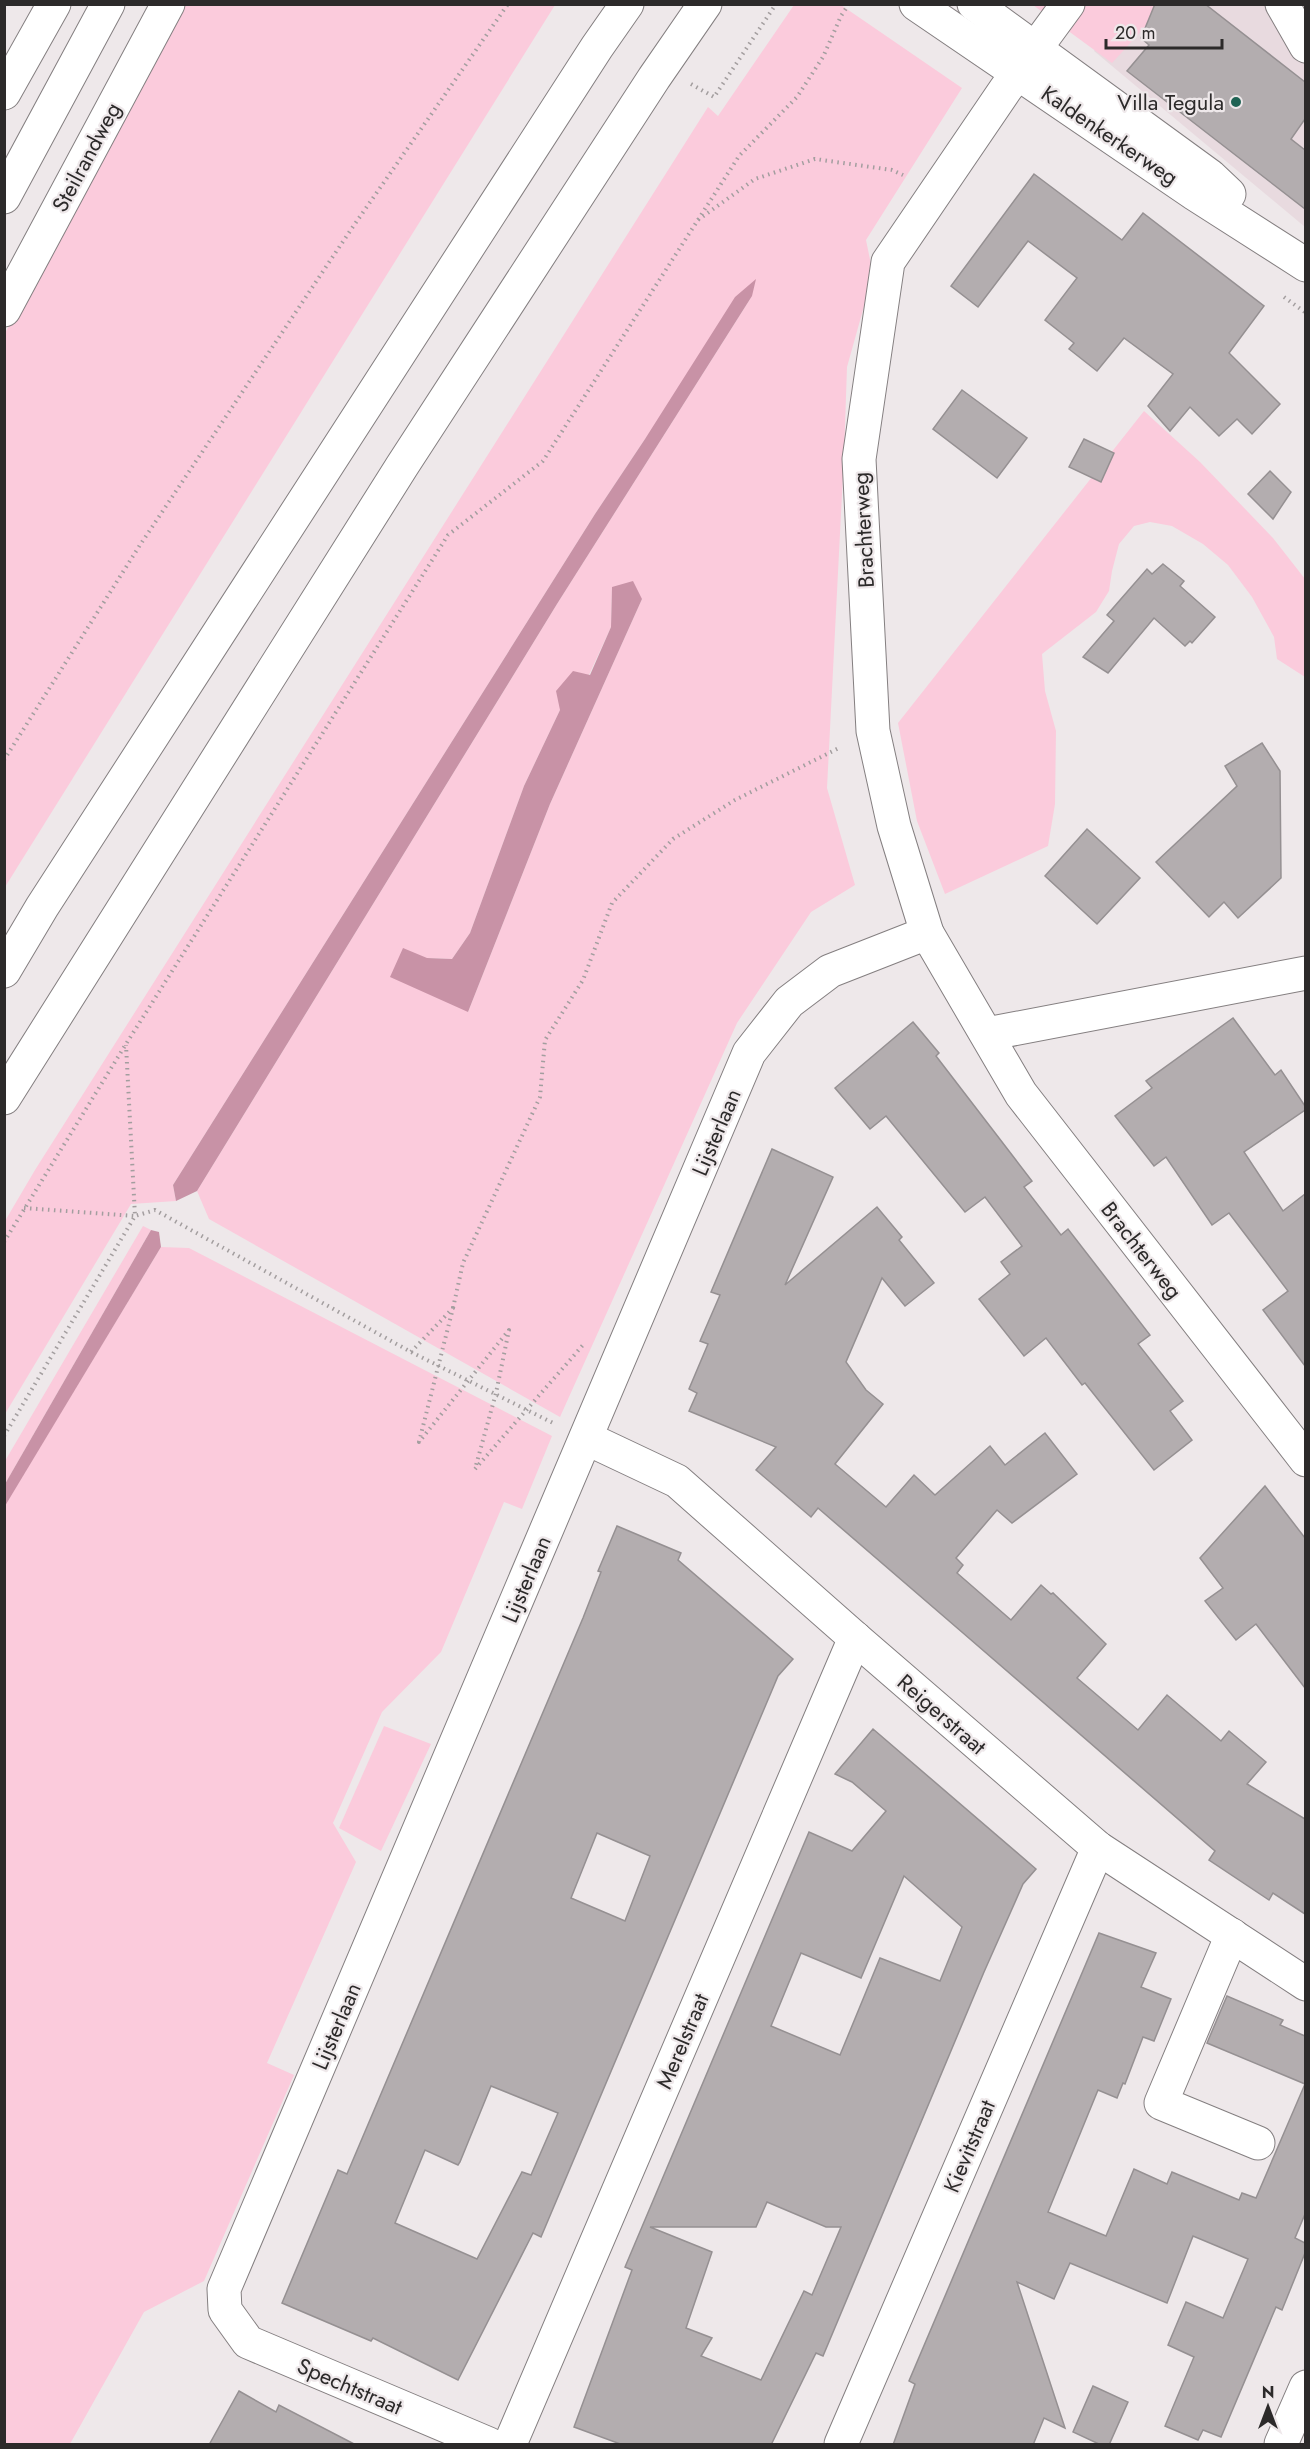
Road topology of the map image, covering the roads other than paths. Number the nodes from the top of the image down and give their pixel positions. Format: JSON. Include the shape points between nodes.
{"nodes":[{"id":1,"x":54,"y":4,"type":"edge"},
{"id":2,"x":108,"y":4,"type":"edge"},
{"id":3,"x":168,"y":4,"type":"edge"},
{"id":4,"x":627,"y":4,"type":"edge"},
{"id":5,"x":705,"y":4,"type":"edge"},
{"id":6,"x":916,"y":4,"type":"edge"},
{"id":7,"x":974,"y":4,"type":"edge"},
{"id":8,"x":1068,"y":4,"type":"edge"},
{"id":9,"x":1282,"y":4,"type":"edge"},
{"id":10,"x":1305,"y":46,"type":"edge"},
{"id":11,"x":1026,"y":61,"type":"junction"},
{"id":12,"x":4,"y":93,"type":"edge"},
{"id":13,"x":4,"y":197,"type":"edge"},
{"id":14,"x":1305,"y":264,"type":"edge"},
{"id":15,"x":4,"y":310,"type":"edge"},
{"id":16,"x":927,"y":933,"type":"junction"},
{"id":17,"x":4,"y":971,"type":"edge"},
{"id":18,"x":1305,"y":973,"type":"edge"},
{"id":19,"x":987,"y":1034,"type":"junction"},
{"id":20,"x":4,"y":1098,"type":"edge"},
{"id":21,"x":586,"y":1438,"type":"junction"},
{"id":22,"x":1305,"y":1460,"type":"edge"},
{"id":23,"x":855,"y":1638,"type":"junction"},
{"id":24,"x":1098,"y":1848,"type":"junction"},
{"id":25,"x":1232,"y":1935,"type":"junction"},
{"id":26,"x":1305,"y":1984,"type":"edge"},
{"id":27,"x":1258,"y":2143,"type":"dead end"},
{"id":28,"x":225,"y":2310,"type":"joint"},
{"id":29,"x":1305,"y":2387,"type":"edge"},
{"id":30,"x":489,"y":2445,"type":"edge"},
{"id":31,"x":510,"y":2445,"type":"edge"},
{"id":32,"x":841,"y":2445,"type":"edge"},
{"id":33,"x":1281,"y":2445,"type":"edge"}],
"edges":[{"from":1,"to":12,"type":"main road"},
{"from":2,"to":13,"type":"main road"},
{"from":3,"to":15,"type":"main road","name":"Steilrandweg"},
{"from":4,"to":17,"type":"main road"},
{"from":5,"to":20,"type":"main road","via":[[402,466]]},
{"from":6,"to":11,"type":"main road","name":"Kaldenkerkerweg"},
{"from":7,"to":11,"type":"main road","name":"Kaldenkerkerweg"},
{"from":8,"to":11,"type":"main road","name":"Brachterweg"},
{"from":9,"to":10,"type":"main road"},
{"from":11,"to":14,"type":"main road","name":"Kaldenkerkerweg","via":[[1210,176]]},
{"from":11,"to":16,"type":"main road","name":"Brachterweg","via":[[888,262],[859,459],[873,731],[894,826]]},
{"from":16,"to":19,"type":"main road","name":"Brachterweg"},
{"from":16,"to":21,"type":"main road","name":"Lijsterlaan","via":[[830,971],[789,1002],[749,1053]]},
{"from":18,"to":19,"type":"main road"},
{"from":19,"to":22,"type":"main road","name":"Brachterweg","via":[[1022,1094]]},
{"from":21,"to":23,"type":"main road","name":"Reigerstraat","via":[[677,1480]]},
{"from":21,"to":28,"type":"main road","name":"Lijsterlaan","via":[[224,2289]]},
{"from":23,"to":24,"type":"main road","name":"Reigerstraat"},
{"from":23,"to":31,"type":"main road","name":"Merelstraat"},
{"from":24,"to":25,"type":"main road","name":"Reigerstraat"},
{"from":24,"to":32,"type":"main road","name":"Kievitstraat"},
{"from":25,"to":26,"type":"main road","name":"Reigerstraat"},
{"from":25,"to":27,"type":"main road","via":[[1161,2103]]},
{"from":28,"to":30,"type":"main road","name":"Spechtstraat","via":[[248,2342]]},
{"from":29,"to":33,"type":"main road"}]}
